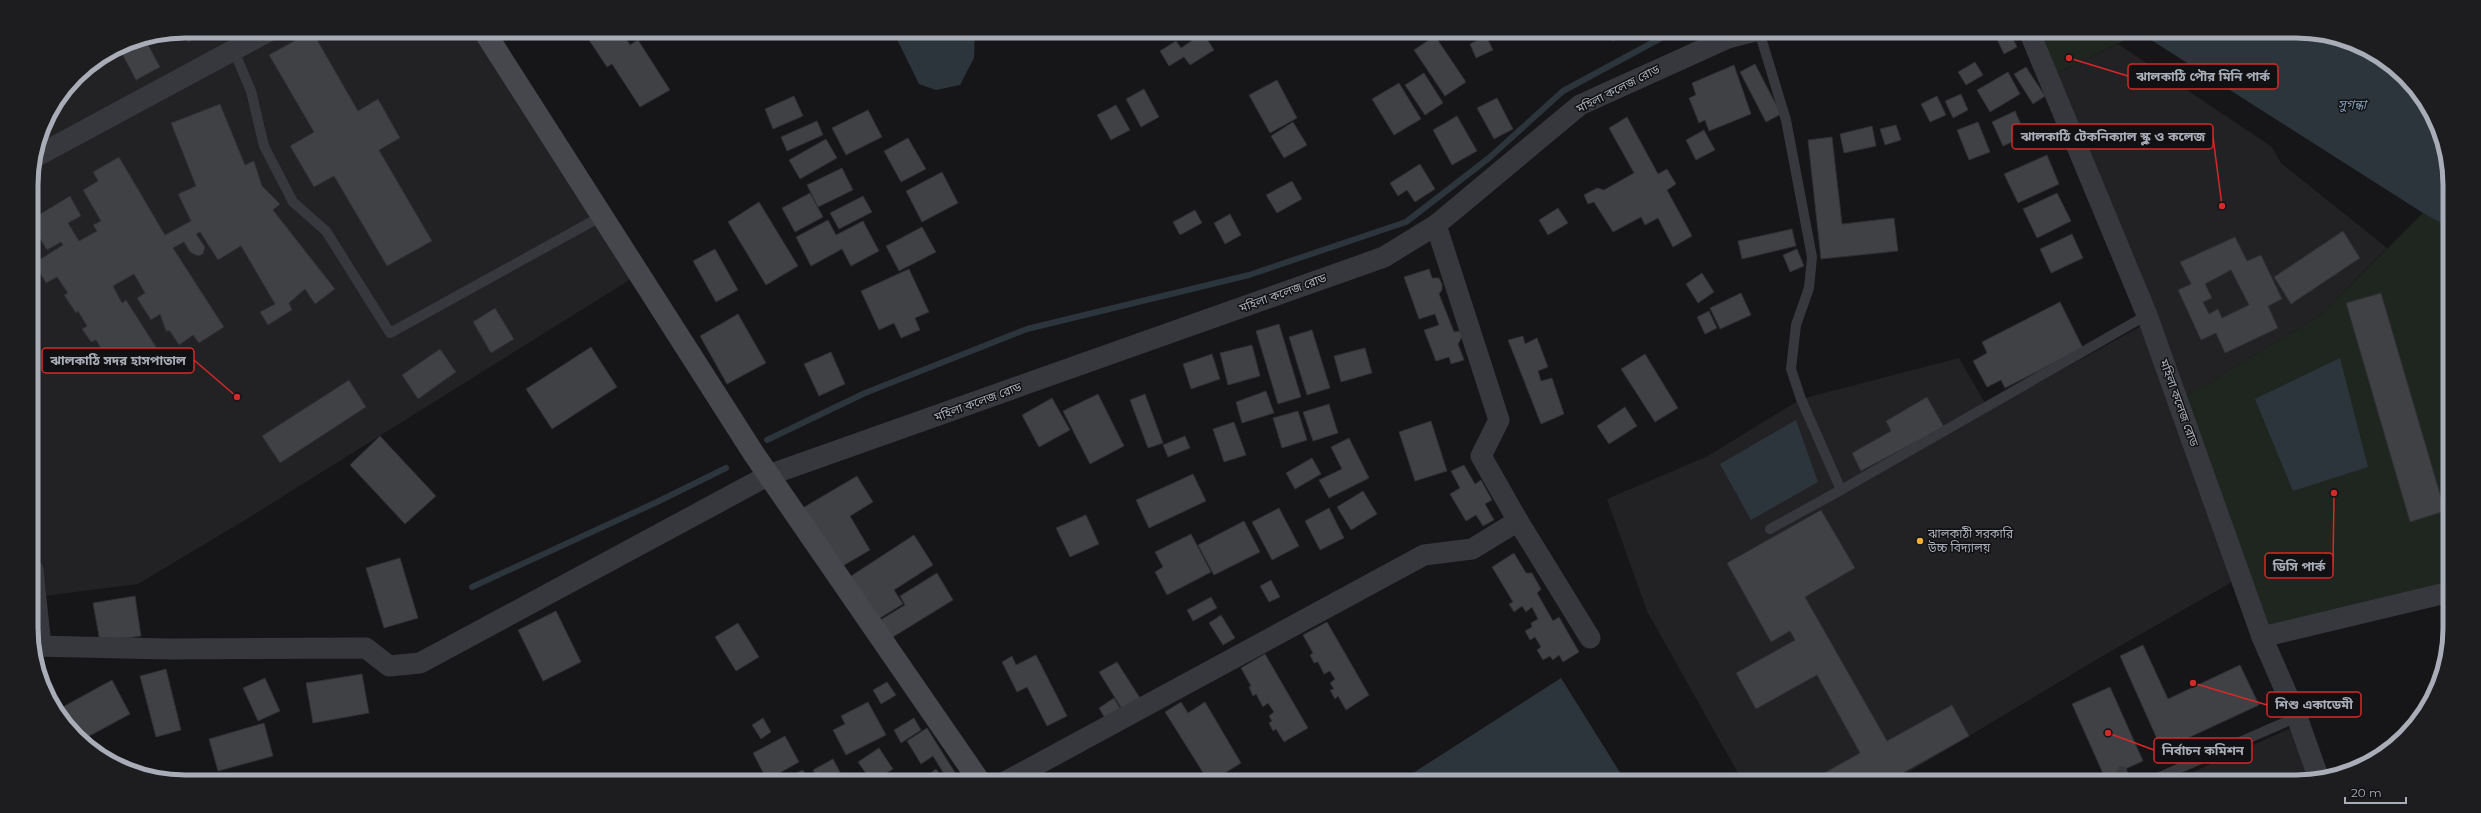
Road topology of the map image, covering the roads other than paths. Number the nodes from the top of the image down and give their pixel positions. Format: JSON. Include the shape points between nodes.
{"nodes":[{"id":1,"x":255,"y":38,"type":"edge"},
{"id":2,"x":488,"y":38,"type":"edge"},
{"id":3,"x":1728,"y":38,"type":"edge"},
{"id":4,"x":1761,"y":38,"type":"edge"},
{"id":5,"x":2032,"y":38,"type":"edge"},
{"id":6,"x":233,"y":49,"type":"junction"},
{"id":7,"x":42,"y":153,"type":"edge"},
{"id":8,"x":602,"y":216,"type":"junction"},
{"id":9,"x":1436,"y":225,"type":"junction"},
{"id":10,"x":2147,"y":315,"type":"junction"},
{"id":11,"x":769,"y":475,"type":"junction"},
{"id":12,"x":1841,"y":490,"type":"junction"},
{"id":13,"x":1518,"y":521,"type":"junction"},
{"id":14,"x":1770,"y":529,"type":"dead end"},
{"id":15,"x":2443,"y":594,"type":"edge"},
{"id":16,"x":2262,"y":636,"type":"junction"},
{"id":17,"x":1590,"y":638,"type":"dead end"},
{"id":18,"x":39,"y":646,"type":"edge"},
{"id":19,"x":2297,"y":717,"type":"junction"},
{"id":20,"x":2122,"y":771,"type":"dead end"},
{"id":21,"x":2316,"y":774,"type":"edge"},
{"id":22,"x":975,"y":775,"type":"edge"},
{"id":23,"x":1019,"y":775,"type":"edge"},
{"id":24,"x":2123,"y":775,"type":"edge"},
{"id":25,"x":2164,"y":775,"type":"edge"}],
"edges":[{"from":1,"to":6,"type":"street"},
{"from":2,"to":8,"type":"main road"},
{"from":3,"to":9,"type":"street","name":"মহিলা কলেজ রোড","via":[[1580,105]]},
{"from":4,"to":12,"type":"lane","via":[[1786,120],[1812,257],[1809,288],[1796,325],[1792,369],[1801,399]]},
{"from":5,"to":10,"type":"street","name":"মহিলা কলেজ রোড"},
{"from":6,"to":7,"type":"street"},
{"from":6,"to":8,"type":"lane","via":[[251,91],[264,146],[293,202],[326,231],[390,333]]},
{"from":8,"to":11,"type":"main road"},
{"from":9,"to":11,"type":"street","name":"মহিলা কলেজ রোড","via":[[1384,257]]},
{"from":9,"to":13,"type":"street","via":[[1500,420],[1481,456]]},
{"from":10,"to":12,"type":"lane"},
{"from":10,"to":16,"type":"street","name":"মহিলা কলেজ রোড"},
{"from":11,"to":18,"type":"street","name":"মহিলা কলেজ রোড","via":[[420,663],[389,666],[366,648],[169,649]]},
{"from":11,"to":22,"type":"main road"},
{"from":12,"to":14,"type":"lane"},
{"from":13,"to":17,"type":"street"},
{"from":13,"to":23,"type":"street","via":[[1472,549],[1424,555]]},
{"from":15,"to":16,"type":"street"},
{"from":16,"to":19,"type":"street","name":"মহিলা কলেজ রোড"},
{"from":19,"to":21,"type":"street","name":"মহিলা কলেজ রোড"},
{"from":19,"to":25,"type":"lane"},
{"from":20,"to":24,"type":"lane"}]}
